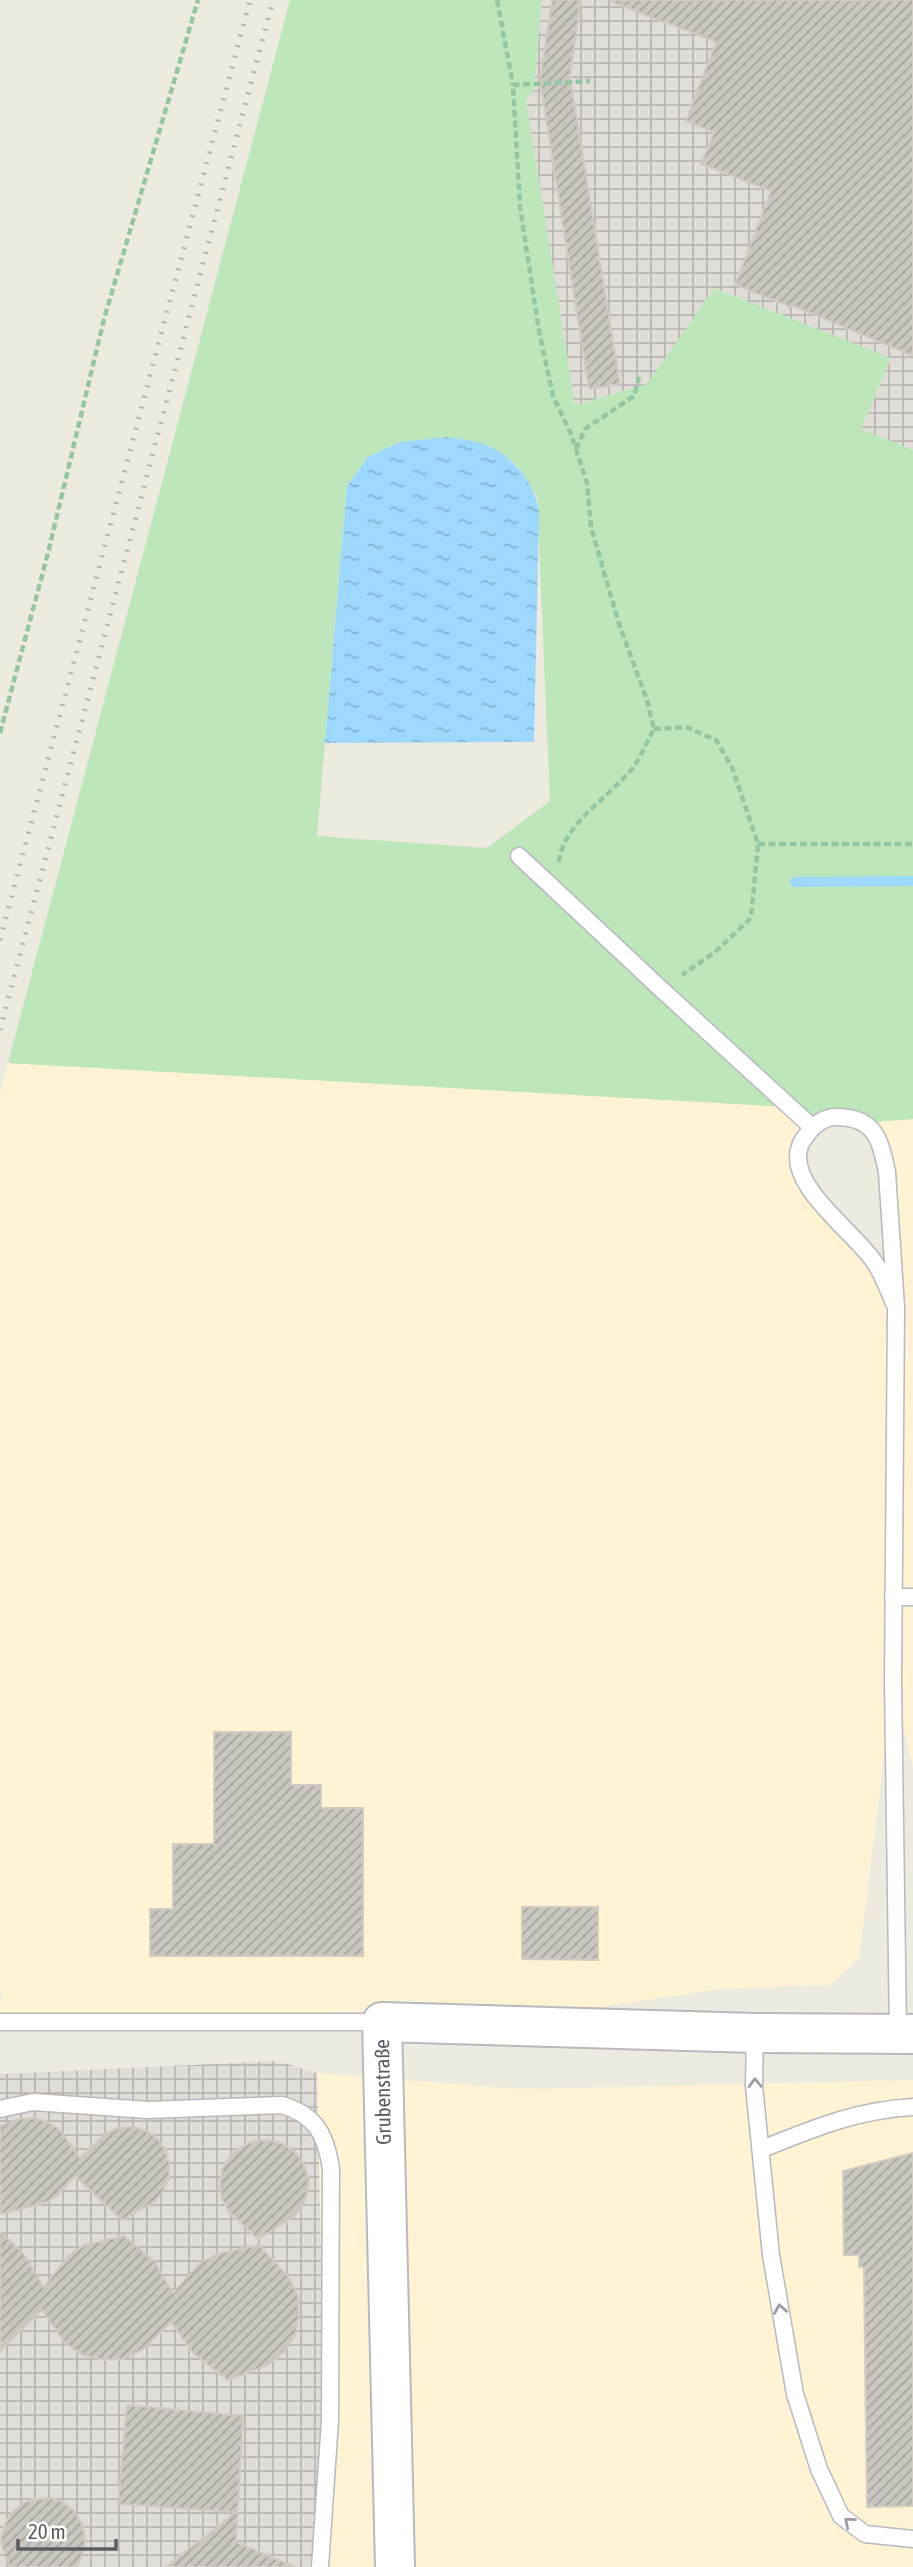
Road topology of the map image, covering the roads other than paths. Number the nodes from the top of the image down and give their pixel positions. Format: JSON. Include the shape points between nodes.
{"nodes":[{"id":1,"x":519,"y":856,"type":"dead end"},
{"id":2,"x":812,"y":1127,"type":"junction"},
{"id":3,"x":896,"y":1307,"type":"junction"},
{"id":4,"x":913,"y":1597,"type":"edge"},
{"id":5,"x":893,"y":1598,"type":"junction"},
{"id":6,"x":0,"y":2022,"type":"edge"},
{"id":7,"x":382,"y":2022,"type":"junction"},
{"id":8,"x":755,"y":2033,"type":"junction"},
{"id":9,"x":906,"y":2034,"type":"edge"},
{"id":10,"x":913,"y":2107,"type":"edge"},
{"id":11,"x":0,"y":2109,"type":"edge"},
{"id":12,"x":762,"y":2149,"type":"junction"},
{"id":13,"x":913,"y":2539,"type":"edge"},
{"id":14,"x":320,"y":2567,"type":"edge"},
{"id":15,"x":395,"y":2567,"type":"edge"}],
"edges":[{"from":1,"to":2,"type":"lane"},
{"from":2,"to":3,"type":"lane","via":[[799,1147],[798,1168],[808,1188],[876,1263]]},
{"from":2,"to":3,"type":"lane","via":[[830,1117],[847,1117],[865,1122],[877,1137],[887,1172]]},
{"from":3,"to":5,"type":"lane"},
{"from":4,"to":5,"type":"lane"},
{"from":5,"to":9,"type":"lane"},
{"from":6,"to":7,"type":"lane"},
{"from":7,"to":8,"type":"street","name":"Grubenstraße"},
{"from":7,"to":15,"type":"street","name":"Grubenstraße"},
{"from":8,"to":9,"type":"street","name":"Grubenstraße"},
{"from":12,"to":8,"type":"lane","one_way":true,"via":[[754,2086]]},
{"from":10,"to":12,"type":"lane","via":[[845,2118]]},
{"from":11,"to":14,"type":"lane","via":[[33,2102],[148,2110],[282,2105],[296,2109],[321,2131],[331,2182],[330,2420]]},
{"from":13,"to":12,"type":"lane","one_way":true,"via":[[865,2534],[841,2516],[819,2469],[795,2394],[771,2255]]}]}
